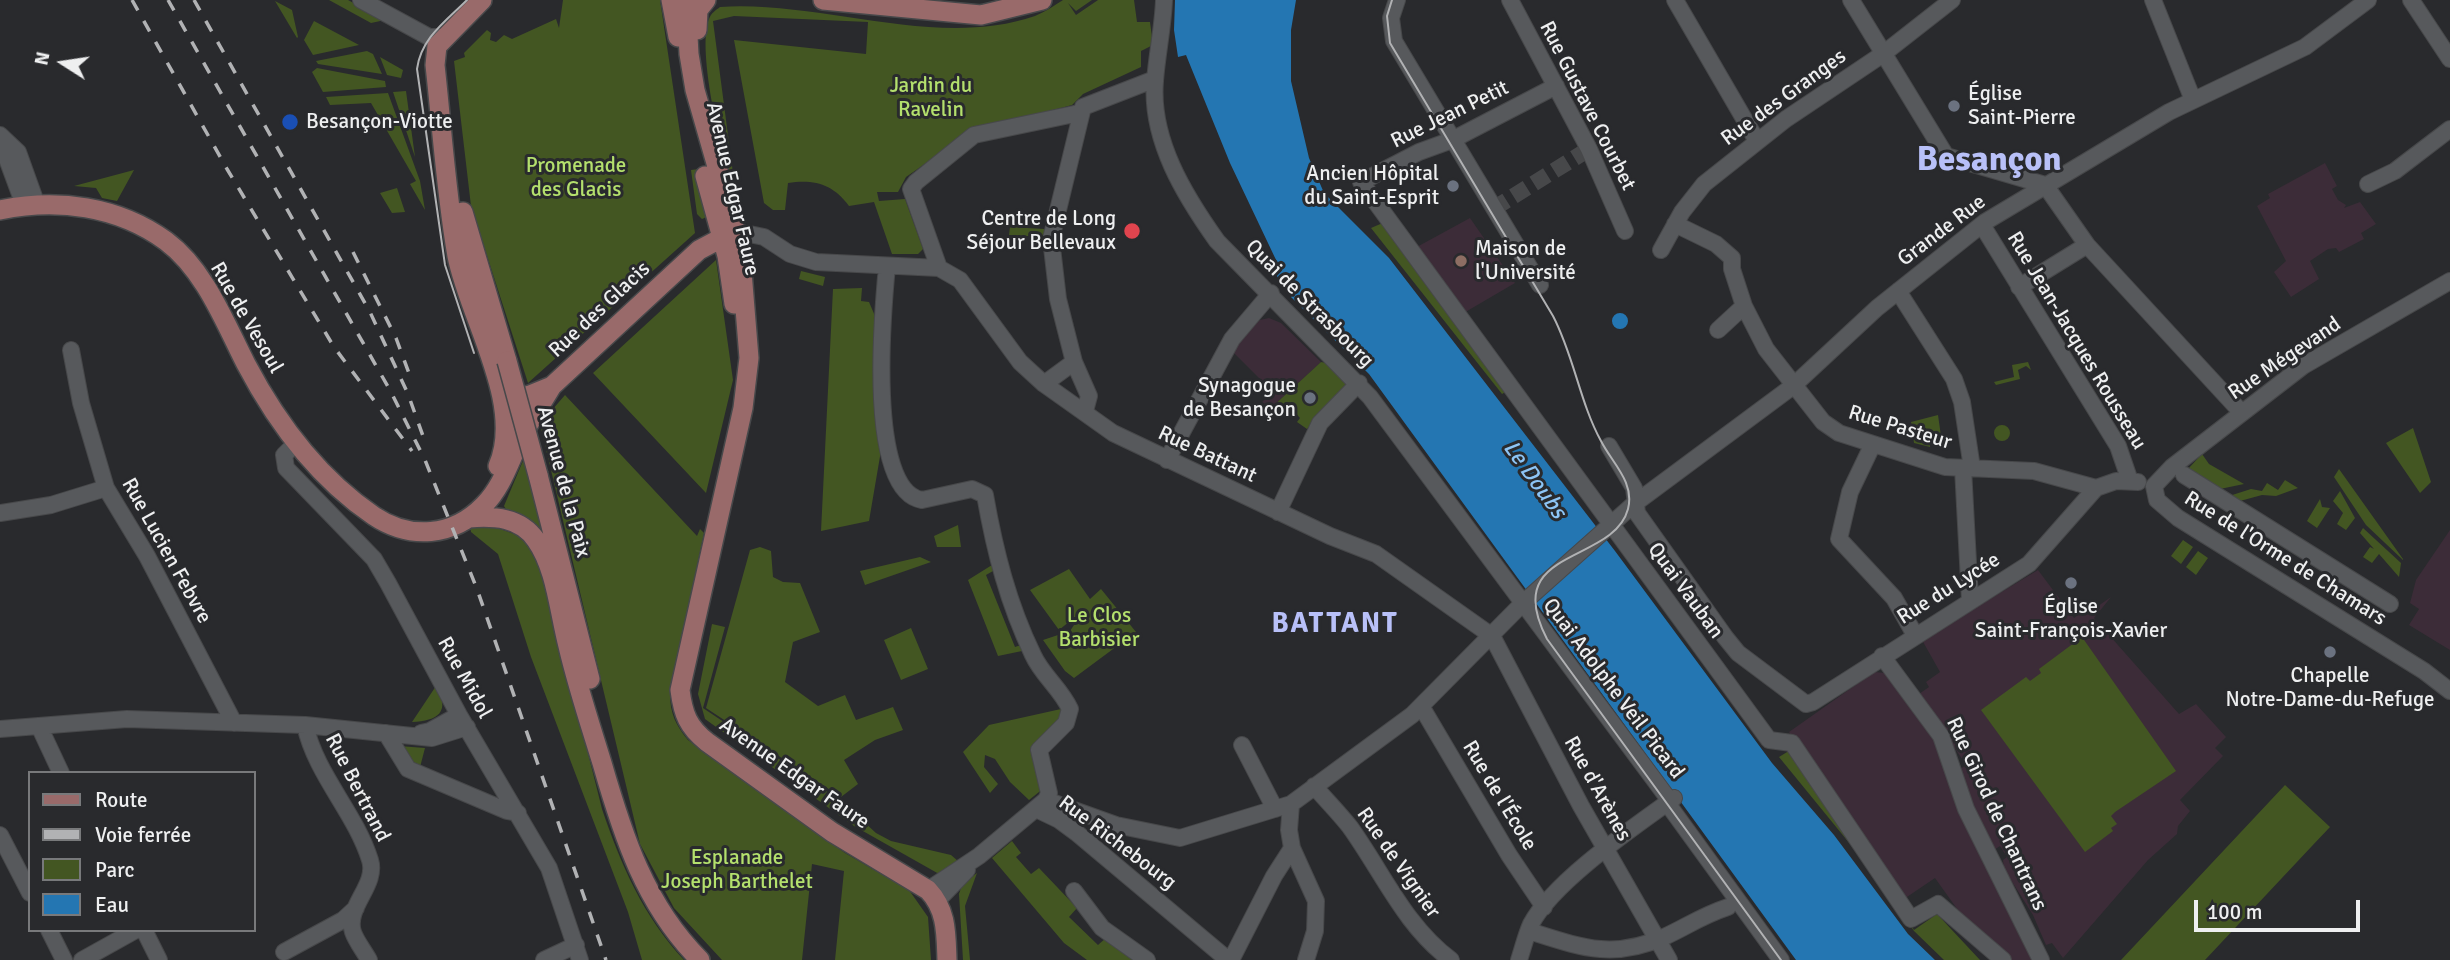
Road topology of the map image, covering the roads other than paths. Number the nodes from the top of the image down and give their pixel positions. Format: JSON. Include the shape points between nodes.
{"nodes":[{"id":1,"x":361,"y":0,"type":"edge"},
{"id":2,"x":482,"y":0,"type":"edge"},
{"id":3,"x":706,"y":0,"type":"edge"},
{"id":4,"x":823,"y":0,"type":"edge"},
{"id":5,"x":950,"y":0,"type":"edge"},
{"id":6,"x":993,"y":0,"type":"edge"},
{"id":7,"x":1042,"y":0,"type":"edge"},
{"id":8,"x":1164,"y":0,"type":"edge"},
{"id":9,"x":1397,"y":0,"type":"edge"},
{"id":10,"x":1510,"y":0,"type":"edge"},
{"id":11,"x":1675,"y":0,"type":"edge"},
{"id":12,"x":1851,"y":0,"type":"edge"},
{"id":13,"x":1952,"y":0,"type":"edge"},
{"id":14,"x":2153,"y":0,"type":"edge"},
{"id":15,"x":2368,"y":0,"type":"edge"},
{"id":16,"x":2411,"y":0,"type":"edge"},
{"id":17,"x":676,"y":1,"type":"edge"},
{"id":18,"x":444,"y":37,"type":"junction"},
{"id":19,"x":1883,"y":54,"type":"junction"},
{"id":20,"x":2448,"y":54,"type":"edge"},
{"id":21,"x":1155,"y":79,"type":"junction"},
{"id":22,"x":1556,"y":86,"type":"junction"},
{"id":23,"x":2193,"y":100,"type":"junction"},
{"id":24,"x":1079,"y":113,"type":"junction"},
{"id":25,"x":2450,"y":129,"type":"edge"},
{"id":26,"x":706,"y":132,"type":"junction"},
{"id":27,"x":0,"y":138,"type":"edge"},
{"id":28,"x":1452,"y":141,"type":"junction"},
{"id":29,"x":1757,"y":141,"type":"junction"},
{"id":30,"x":1361,"y":182,"type":"joint"},
{"id":31,"x":2368,"y":184,"type":"dead end"},
{"id":32,"x":2045,"y":185,"type":"junction"},
{"id":33,"x":30,"y":205,"type":"junction"},
{"id":34,"x":0,"y":210,"type":"edge"},
{"id":35,"x":453,"y":214,"type":"junction"},
{"id":36,"x":1675,"y":224,"type":"junction"},
{"id":37,"x":1982,"y":225,"type":"junction"},
{"id":38,"x":1625,"y":231,"type":"dead end"},
{"id":39,"x":732,"y":239,"type":"junction"},
{"id":40,"x":2087,"y":245,"type":"junction"},
{"id":41,"x":1661,"y":250,"type":"dead end"},
{"id":42,"x":887,"y":266,"type":"junction"},
{"id":43,"x":939,"y":268,"type":"junction"},
{"id":44,"x":2450,"y":281,"type":"edge"},
{"id":45,"x":1540,"y":285,"type":"dead end"},
{"id":46,"x":2019,"y":287,"type":"junction"},
{"id":47,"x":1898,"y":291,"type":"junction"},
{"id":48,"x":1271,"y":293,"type":"junction"},
{"id":49,"x":1744,"y":306,"type":"junction"},
{"id":50,"x":1718,"y":330,"type":"dead end"},
{"id":51,"x":71,"y":350,"type":"dead end"},
{"id":52,"x":1074,"y":362,"type":"junction"},
{"id":53,"x":1359,"y":383,"type":"junction"},
{"id":54,"x":1044,"y":384,"type":"junction"},
{"id":55,"x":552,"y":386,"type":"junction"},
{"id":56,"x":1793,"y":386,"type":"junction"},
{"id":57,"x":502,"y":400,"type":"junction"},
{"id":58,"x":1084,"y":411,"type":"junction"},
{"id":59,"x":2242,"y":413,"type":"junction"},
{"id":60,"x":296,"y":443,"type":"junction"},
{"id":61,"x":1609,"y":446,"type":"dead end"},
{"id":62,"x":1872,"y":446,"type":"junction"},
{"id":63,"x":1167,"y":460,"type":"junction"},
{"id":64,"x":1967,"y":468,"type":"junction"},
{"id":65,"x":2184,"y":475,"type":"dead end"},
{"id":66,"x":2130,"y":481,"type":"junction"},
{"id":67,"x":2154,"y":486,"type":"junction"},
{"id":68,"x":106,"y":488,"type":"junction"},
{"id":69,"x":2096,"y":488,"type":"junction"},
{"id":70,"x":1634,"y":503,"type":"junction"},
{"id":71,"x":1278,"y":512,"type":"junction"},
{"id":72,"x":0,"y":513,"type":"edge"},
{"id":73,"x":373,"y":515,"type":"junction"},
{"id":74,"x":469,"y":518,"type":"junction"},
{"id":75,"x":1610,"y":527,"type":"junction"},
{"id":76,"x":1527,"y":600,"type":"junction"},
{"id":77,"x":1970,"y":600,"type":"junction"},
{"id":78,"x":2389,"y":604,"type":"dead end"},
{"id":79,"x":1915,"y":635,"type":"junction"},
{"id":80,"x":1492,"y":636,"type":"junction"},
{"id":81,"x":1882,"y":656,"type":"junction"},
{"id":82,"x":2403,"y":660,"type":"junction"},
{"id":83,"x":2450,"y":691,"type":"edge"},
{"id":84,"x":2450,"y":703,"type":"edge"},
{"id":85,"x":1421,"y":706,"type":"junction"},
{"id":86,"x":463,"y":721,"type":"junction"},
{"id":87,"x":234,"y":723,"type":"junction"},
{"id":88,"x":304,"y":725,"type":"junction"},
{"id":89,"x":39,"y":726,"type":"junction"},
{"id":90,"x":0,"y":729,"type":"edge"},
{"id":91,"x":386,"y":733,"type":"junction"},
{"id":92,"x":1242,"y":745,"type":"dead end"},
{"id":93,"x":60,"y":771,"type":"edge"},
{"id":94,"x":606,"y":776,"type":"junction"},
{"id":95,"x":1314,"y":786,"type":"junction"},
{"id":96,"x":1670,"y":801,"type":"junction"},
{"id":97,"x":1041,"y":804,"type":"junction"},
{"id":98,"x":1283,"y":807,"type":"junction"},
{"id":99,"x":518,"y":813,"type":"junction"},
{"id":100,"x":0,"y":835,"type":"edge"},
{"id":101,"x":1292,"y":848,"type":"junction"},
{"id":102,"x":1606,"y":848,"type":"junction"},
{"id":103,"x":28,"y":889,"type":"edge"},
{"id":104,"x":1074,"y":891,"type":"dead end"},
{"id":105,"x":932,"y":895,"type":"junction"},
{"id":106,"x":1544,"y":907,"type":"junction"},
{"id":107,"x":1728,"y":907,"type":"dead end"},
{"id":108,"x":356,"y":908,"type":"junction"},
{"id":109,"x":1529,"y":931,"type":"junction"},
{"id":110,"x":50,"y":932,"type":"edge"},
{"id":111,"x":132,"y":932,"type":"edge"},
{"id":112,"x":145,"y":932,"type":"edge"},
{"id":113,"x":1658,"y":940,"type":"junction"},
{"id":114,"x":284,"y":952,"type":"dead end"},
{"id":115,"x":578,"y":953,"type":"edge"},
{"id":116,"x":64,"y":960,"type":"edge"},
{"id":117,"x":82,"y":960,"type":"edge"},
{"id":118,"x":159,"y":960,"type":"edge"},
{"id":119,"x":369,"y":960,"type":"edge"},
{"id":120,"x":544,"y":960,"type":"edge"},
{"id":121,"x":700,"y":960,"type":"edge"},
{"id":122,"x":947,"y":960,"type":"edge"},
{"id":123,"x":1147,"y":960,"type":"edge"},
{"id":124,"x":1230,"y":960,"type":"edge"},
{"id":125,"x":1306,"y":960,"type":"edge"},
{"id":126,"x":1451,"y":960,"type":"edge"},
{"id":127,"x":1519,"y":960,"type":"edge"},
{"id":128,"x":1669,"y":960,"type":"edge"},
{"id":129,"x":1781,"y":960,"type":"edge"},
{"id":130,"x":2003,"y":960,"type":"edge"},
{"id":131,"x":2041,"y":960,"type":"edge"}],
"edges":[{"from":1,"to":18,"type":"street","via":[[429,37]]},
{"from":2,"to":18,"type":"main road"},
{"from":3,"to":26,"type":"main road","name":"Avenue Edgar Faure","via":[[698,10],[697,31]]},
{"from":4,"to":7,"type":"main road","via":[[981,15]]},
{"from":5,"to":6,"type":"main road"},
{"from":8,"to":21,"type":"street","name":"Quai de Strasbourg"},
{"from":9,"to":28,"type":"street","via":[[1391,18],[1394,41]]},
{"from":10,"to":22,"type":"street","name":"Rue Gustave Courbet"},
{"from":11,"to":29,"type":"street"},
{"from":12,"to":19,"type":"street"},
{"from":13,"to":19,"type":"street","name":"Rue des Granges"},
{"from":14,"to":23,"type":"street"},
{"from":15,"to":23,"type":"street","name":"Grande Rue","via":[[2305,47]]},
{"from":16,"to":20,"type":"street"},
{"from":17,"to":26,"type":"main road","name":"Avenue Edgar Faure"},
{"from":17,"to":39,"type":"main road","name":"Avenue Edgar Faure","via":[[686,90],[713,211]]},
{"from":18,"to":35,"type":"main road","name":"Avenue de la Paix","via":[[437,46],[435,65]]},
{"from":19,"to":29,"type":"street","name":"Rue des Granges"},
{"from":19,"to":32,"type":"street","via":[[1946,156]]},
{"from":21,"to":24,"type":"street","via":[[1083,107]]},
{"from":21,"to":48,"type":"street","name":"Quai de Strasbourg","via":[[1159,122],[1176,177],[1217,241]]},
{"from":22,"to":28,"type":"street","name":"Rue Jean Petit"},
{"from":22,"to":38,"type":"street","name":"Rue Gustave Courbet"},
{"from":23,"to":32,"type":"street","name":"Grande Rue"},
{"from":24,"to":43,"type":"street","via":[[974,135],[911,189]]},
{"from":24,"to":52,"type":"street","via":[[1051,239],[1058,299]]},
{"from":25,"to":31,"type":"street","via":[[2395,171]]},
{"from":26,"to":39,"type":"main road","name":"Avenue Edgar Faure"},
{"from":27,"to":33,"type":"street"},
{"from":28,"to":30,"type":"street","name":"Rue Jean Petit","via":[[1419,152]]},
{"from":28,"to":45,"type":"street"},
{"from":29,"to":36,"type":"street","name":"Rue des Granges","via":[[1704,184]]},
{"from":30,"to":75,"type":"street","name":"Quai Vauban"},
{"from":32,"to":37,"type":"street","name":"Grande Rue"},
{"from":32,"to":40,"type":"street"},
{"from":33,"to":34,"type":"main road","name":"Rue de Vesoul"},
{"from":33,"to":60,"type":"main road","name":"Rue de Vesoul","via":[[101,210],[142,227],[176,250],[201,280],[262,392]]},
{"from":35,"to":57,"type":"main road","name":"Avenue de la Paix","via":[[458,260]]},
{"from":35,"to":94,"type":"main road","name":"Avenue de la Paix","bridge":true,"via":[[463,212],[507,361],[602,722]]},
{"from":36,"to":41,"type":"street","name":"Rue des Granges"},
{"from":36,"to":49,"type":"street","name":"Rue Pasteur","via":[[1716,244],[1732,258]]},
{"from":37,"to":46,"type":"street","name":"Rue Jean-Jacques Rousseau"},
{"from":37,"to":47,"type":"street","name":"Grande Rue"},
{"from":39,"to":42,"type":"street","via":[[764,236],[816,262]]},
{"from":39,"to":55,"type":"main road","name":"Rue des Glacis","via":[[699,250]]},
{"from":39,"to":105,"type":"main road","name":"Avenue Edgar Faure","via":[[746,386],[680,690],[687,721],[707,742],[832,831]]},
{"from":40,"to":46,"type":"street"},
{"from":40,"to":59,"type":"street"},
{"from":42,"to":43,"type":"street"},
{"from":42,"to":97,"type":"street","via":[[879,357],[889,453],[901,489],[922,500],[972,489],[985,495],[997,562],[1012,606],[1038,666],[1070,709],[1066,723],[1039,750],[1049,793]]},
{"from":43,"to":54,"type":"street","name":"Rue Battant","via":[[960,280],[1020,362]]},
{"from":44,"to":59,"type":"street","name":"Rue Mégevand","via":[[2303,366]]},
{"from":46,"to":66,"type":"street","name":"Rue Jean-Jacques Rousseau","via":[[2118,446]]},
{"from":47,"to":56,"type":"street","name":"Grande Rue"},
{"from":47,"to":64,"type":"street","via":[[1954,379],[1962,402]]},
{"from":48,"to":53,"type":"street","name":"Quai de Strasbourg"},
{"from":48,"to":63,"type":"street","via":[[1245,316]]},
{"from":49,"to":50,"type":"street"},
{"from":49,"to":56,"type":"street","name":"Rue Pasteur","via":[[1766,349]]},
{"from":51,"to":68,"type":"street","name":"Rue Lucien Febvre"},
{"from":52,"to":54,"type":"street"},
{"from":52,"to":58,"type":"street","via":[[1089,396]]},
{"from":53,"to":71,"type":"street","via":[[1320,423]]},
{"from":53,"to":76,"type":"street","name":"Quai de Strasbourg"},
{"from":54,"to":58,"type":"street","name":"Rue Battant"},
{"from":55,"to":57,"type":"main road","name":"Rue des Glacis","via":[[530,396]]},
{"from":55,"to":74,"type":"main road","name":"Rue de Vesoul","via":[[493,494]]},
{"from":56,"to":62,"type":"street","name":"Rue Pasteur","via":[[1824,422],[1840,434]]},
{"from":56,"to":70,"type":"street","name":"Grande Rue"},
{"from":57,"to":73,"type":"main road","name":"Rue de Vesoul","via":[[502,457],[473,499],[423,522]]},
{"from":58,"to":63,"type":"street","name":"Rue Battant","via":[[1113,433]]},
{"from":59,"to":67,"type":"street","name":"Rue Mégevand"},
{"from":60,"to":73,"type":"main road","name":"Rue de Vesoul","via":[[333,486]]},
{"from":60,"to":86,"type":"street","name":"Rue Midol","via":[[284,456],[286,468],[374,559]]},
{"from":61,"to":70,"type":"street","via":[[1634,488]]},
{"from":62,"to":64,"type":"street","name":"Rue Pasteur","via":[[1945,467]]},
{"from":62,"to":79,"type":"street","via":[[1850,492],[1839,539],[1894,598]]},
{"from":63,"to":71,"type":"street","name":"Rue Battant"},
{"from":64,"to":69,"type":"street","name":"Rue Pasteur","via":[[2034,471]]},
{"from":64,"to":77,"type":"street"},
{"from":65,"to":78,"type":"street"},
{"from":66,"to":67,"type":"street"},
{"from":66,"to":69,"type":"street"},
{"from":67,"to":82,"type":"street","name":"Rue de l'Orme de Chamars","via":[[2157,500],[2178,518]]},
{"from":68,"to":72,"type":"street","via":[[62,502]]},
{"from":68,"to":87,"type":"street","name":"Rue Lucien Febvre"},
{"from":69,"to":77,"type":"street","name":"Rue du Lycée","via":[[2029,564]]},
{"from":70,"to":75,"type":"street","name":"Grande Rue"},
{"from":70,"to":81,"type":"street","name":"Rue du Lycée","via":[[1738,653],[1806,704]]},
{"from":71,"to":80,"type":"street","name":"Rue Battant","via":[[1376,554]]},
{"from":73,"to":74,"type":"main road","name":"Rue de Vesoul","via":[[397,529],[422,534]]},
{"from":74,"to":94,"type":"main road","name":"Avenue de la Paix","via":[[506,518],[524,527],[547,559]]},
{"from":75,"to":76,"type":"street","name":"Grande Rue"},
{"from":75,"to":130,"type":"street","name":"Quai Vauban","via":[[1769,740],[1792,743],[1911,919],[1938,904]]},
{"from":76,"to":80,"type":"street","name":"Grande Rue"},
{"from":76,"to":96,"type":"street","name":"Quai Adolphe Veil Picard"},
{"from":77,"to":79,"type":"street","name":"Rue du Lycée"},
{"from":79,"to":81,"type":"street","name":"Rue du Lycée"},
{"from":80,"to":85,"type":"street","name":"Grande Rue"},
{"from":80,"to":102,"type":"street","name":"Rue d'Arènes"},
{"from":81,"to":131,"type":"street","name":"Rue Girod de Chantrans","via":[[1941,736],[1966,809]]},
{"from":82,"to":83,"type":"street"},
{"from":82,"to":84,"type":"street"},
{"from":85,"to":95,"type":"street","name":"Grande Rue"},
{"from":85,"to":106,"type":"street","name":"Rue de l'École"},
{"from":86,"to":91,"type":"street","via":[[440,738]]},
{"from":86,"to":99,"type":"street","name":"Rue Midol"},
{"from":87,"to":88,"type":"street"},
{"from":87,"to":89,"type":"street","via":[[127,719]]},
{"from":88,"to":91,"type":"street"},
{"from":88,"to":108,"type":"street","name":"Rue Bertrand","via":[[310,748],[370,861],[366,888]]},
{"from":89,"to":90,"type":"street"},
{"from":89,"to":93,"type":"street"},
{"from":91,"to":99,"type":"street","via":[[408,769]]},
{"from":92,"to":98,"type":"street"},
{"from":94,"to":121,"type":"main road","name":"Avenue de la Paix","via":[[619,825],[644,883],[666,921]]},
{"from":95,"to":98,"type":"street","name":"Grande Rue"},
{"from":95,"to":126,"type":"street","name":"Rue de Vignier","via":[[1349,827],[1390,893],[1429,943]]},
{"from":96,"to":102,"type":"street"},
{"from":96,"to":129,"type":"street","name":"Quai Adolphe Veil Picard"},
{"from":97,"to":98,"type":"street","via":[[1180,838]]},
{"from":97,"to":105,"type":"street","name":"Rue Richebourg"},
{"from":97,"to":124,"type":"street","name":"Rue Richebourg"},
{"from":98,"to":101,"type":"street"},
{"from":99,"to":115,"type":"street","name":"Rue Midol","via":[[549,868]]},
{"from":100,"to":103,"type":"street"},
{"from":101,"to":124,"type":"street"},
{"from":101,"to":125,"type":"street","via":[[1316,901],[1315,931]]},
{"from":102,"to":106,"type":"street"},
{"from":102,"to":113,"type":"street","name":"Rue d'Arènes"},
{"from":104,"to":123,"type":"street","via":[[1102,928]]},
{"from":105,"to":122,"type":"main road","via":[[944,920]]},
{"from":106,"to":109,"type":"street"},
{"from":107,"to":113,"type":"street","via":[[1698,917]]},
{"from":108,"to":114,"type":"street"},
{"from":108,"to":119,"type":"street","name":"Rue Bertrand","via":[[352,931]]},
{"from":109,"to":113,"type":"street","via":[[1598,951],[1629,951]]},
{"from":109,"to":127,"type":"street"},
{"from":110,"to":116,"type":"street"},
{"from":111,"to":117,"type":"street"},
{"from":112,"to":118,"type":"street"},
{"from":113,"to":128,"type":"street","name":"Rue d'Arènes"},
{"from":115,"to":120,"type":"street"}]}
